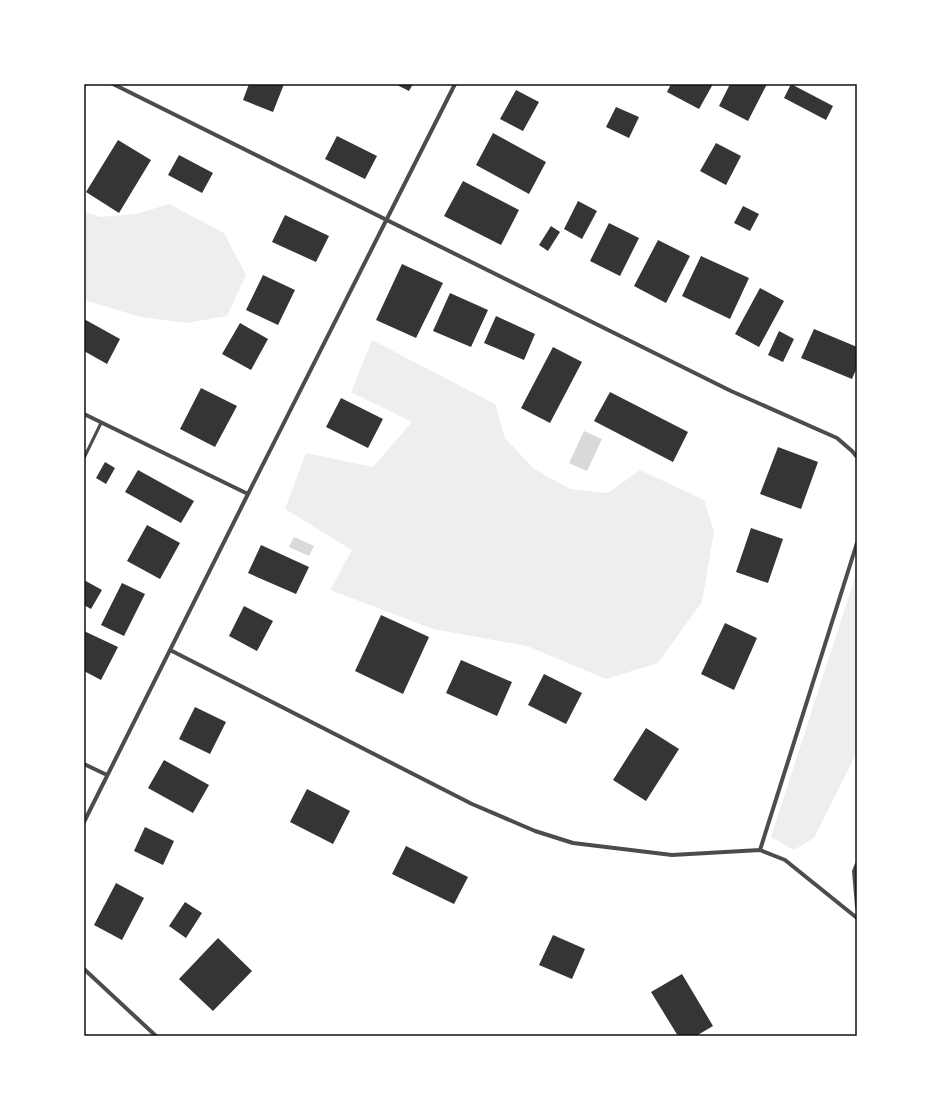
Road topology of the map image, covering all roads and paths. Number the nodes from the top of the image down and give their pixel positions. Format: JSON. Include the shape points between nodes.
{"nodes":[{"id":1,"x":113,"y":84,"type":"edge"},
{"id":2,"x":455,"y":84,"type":"edge"},
{"id":3,"x":386,"y":220,"type":"junction"},
{"id":4,"x":84,"y":414,"type":"edge"},
{"id":5,"x":101,"y":423,"type":"junction"},
{"id":6,"x":857,"y":457,"type":"edge"},
{"id":7,"x":84,"y":458,"type":"edge"},
{"id":8,"x":248,"y":494,"type":"junction"},
{"id":9,"x":857,"y":543,"type":"edge"},
{"id":10,"x":170,"y":650,"type":"junction"},
{"id":11,"x":84,"y":764,"type":"edge"},
{"id":12,"x":107,"y":775,"type":"junction"},
{"id":13,"x":84,"y":822,"type":"edge"},
{"id":14,"x":760,"y":850,"type":"junction"},
{"id":15,"x":857,"y":864,"type":"edge"},
{"id":16,"x":857,"y":906,"type":"edge"},
{"id":17,"x":857,"y":918,"type":"edge"},
{"id":18,"x":84,"y":969,"type":"edge"},
{"id":19,"x":156,"y":1036,"type":"edge"}],
"edges":[{"from":1,"to":3,"type":"street"},
{"from":2,"to":3,"type":"street"},
{"from":3,"to":6,"type":"street","via":[[731,391],[837,438]]},
{"from":3,"to":8,"type":"street"},
{"from":4,"to":5,"type":"street"},
{"from":5,"to":7,"type":"lane"},
{"from":5,"to":8,"type":"street"},
{"from":8,"to":10,"type":"street"},
{"from":9,"to":14,"type":"street"},
{"from":10,"to":12,"type":"street"},
{"from":10,"to":14,"type":"street","via":[[472,804],[573,844],[672,855]]},
{"from":11,"to":12,"type":"street"},
{"from":12,"to":13,"type":"street"},
{"from":14,"to":17,"type":"street","via":[[785,860]]},
{"from":15,"to":16,"type":"street","via":[[854,871]]},
{"from":18,"to":19,"type":"street"}]}
